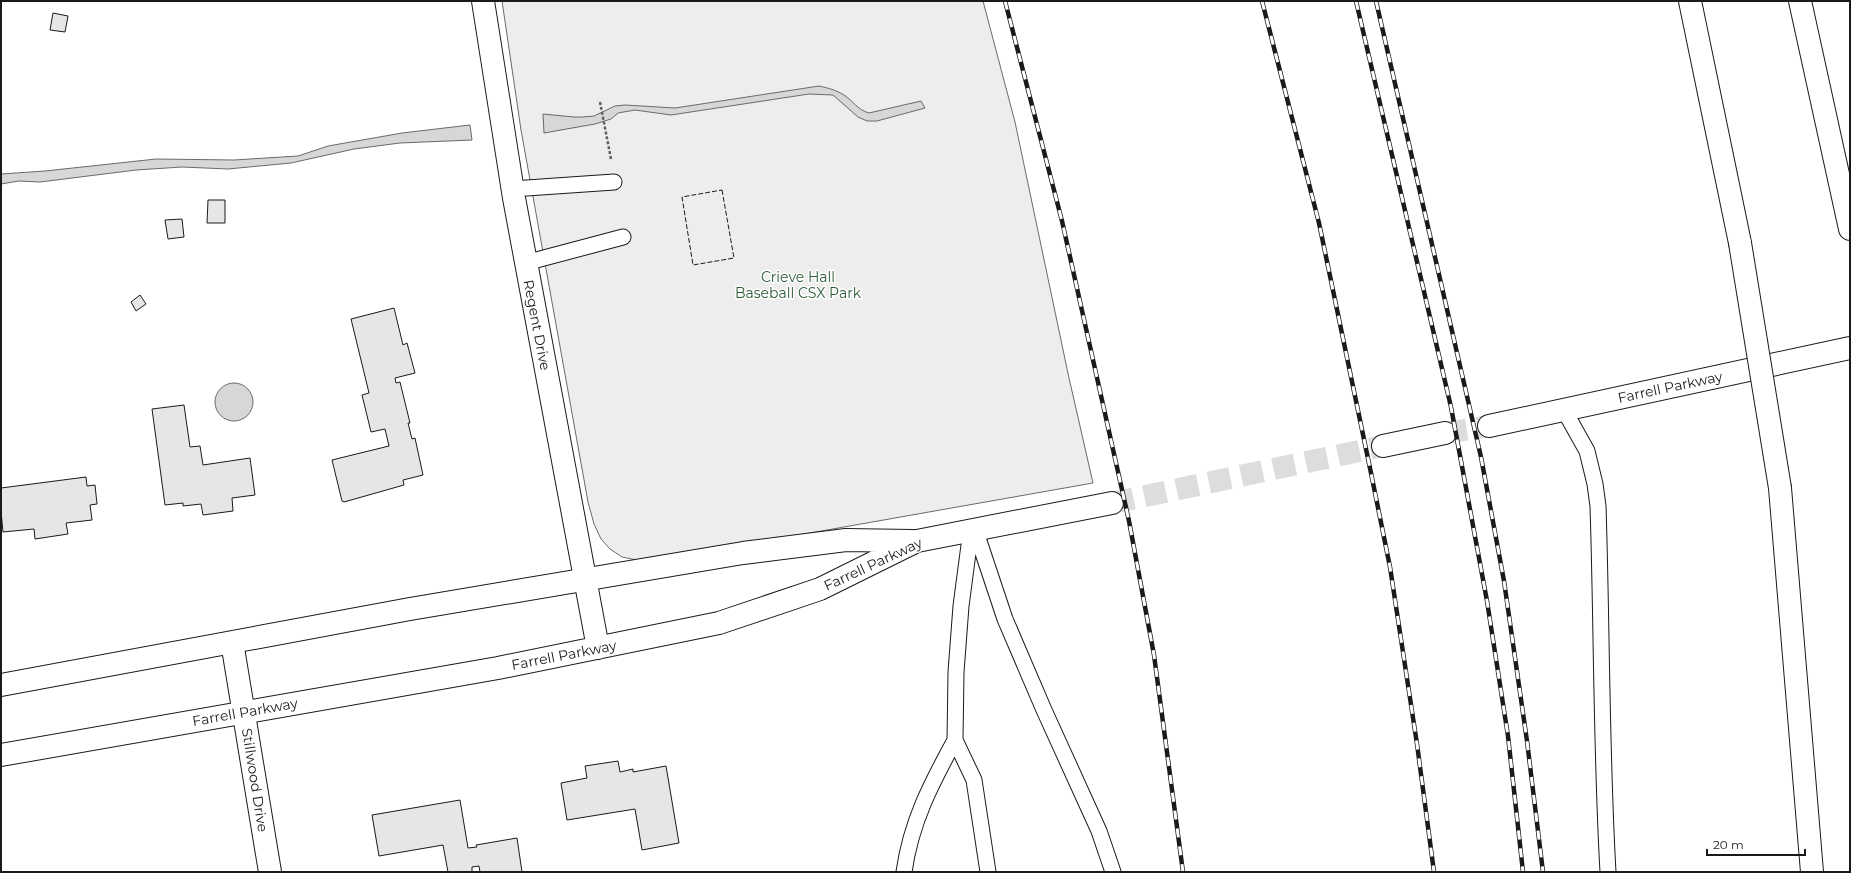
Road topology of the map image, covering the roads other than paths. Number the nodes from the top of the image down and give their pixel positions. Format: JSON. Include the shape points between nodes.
{"nodes":[{"id":1,"x":483,"y":1,"type":"edge"},
{"id":2,"x":1690,"y":1,"type":"edge"},
{"id":3,"x":1800,"y":1,"type":"edge"},
{"id":4,"x":614,"y":182,"type":"dead end"},
{"id":5,"x":512,"y":189,"type":"junction"},
{"id":6,"x":1849,"y":224,"type":"edge"},
{"id":7,"x":623,"y":237,"type":"dead end"},
{"id":8,"x":526,"y":263,"type":"junction"},
{"id":9,"x":1850,"y":348,"type":"edge"},
{"id":10,"x":1564,"y":410,"type":"junction"},
{"id":11,"x":1489,"y":426,"type":"tunnel mouth"},
{"id":12,"x":1445,"y":433,"type":"tunnel mouth"},
{"id":13,"x":1383,"y":446,"type":"tunnel mouth"},
{"id":14,"x":1112,"y":503,"type":"tunnel mouth"},
{"id":15,"x":973,"y":530,"type":"junction"},
{"id":16,"x":917,"y":541,"type":"junction"},
{"id":17,"x":585,"y":579,"type":"junction"},
{"id":18,"x":232,"y":642,"type":"junction"},
{"id":19,"x":598,"y":648,"type":"junction"},
{"id":20,"x":1,"y":685,"type":"edge"},
{"id":21,"x":244,"y":712,"type":"junction"},
{"id":22,"x":955,"y":740,"type":"junction"},
{"id":23,"x":1,"y":755,"type":"edge"},
{"id":24,"x":270,"y":872,"type":"edge"},
{"id":25,"x":904,"y":872,"type":"edge"},
{"id":26,"x":988,"y":872,"type":"edge"},
{"id":27,"x":1113,"y":872,"type":"edge"},
{"id":28,"x":1608,"y":872,"type":"edge"},
{"id":29,"x":1812,"y":872,"type":"edge"}],
"edges":[{"from":1,"to":5,"type":"main road","name":"Regent Drive"},
{"from":2,"to":29,"type":"main road","bridge":true,"via":[[1740,243],[1780,488]]},
{"from":3,"to":6,"type":"main road"},
{"from":4,"to":5,"type":"lane"},
{"from":5,"to":8,"type":"main road","name":"Regent Drive"},
{"from":7,"to":8,"type":"lane"},
{"from":8,"to":17,"type":"main road","name":"Regent Drive"},
{"from":9,"to":10,"type":"main road","name":"Farrell Parkway"},
{"from":10,"to":11,"type":"main road","name":"Farrell Parkway"},
{"from":10,"to":28,"type":"lane","via":[[1586,451],[1598,506],[1603,786]]},
{"from":12,"to":13,"type":"main road"},
{"from":14,"to":15,"type":"main road","name":"Farrell Parkway"},
{"from":15,"to":16,"type":"main road","name":"Farrell Parkway"},
{"from":15,"to":22,"type":"lane","via":[[961,606]]},
{"from":15,"to":27,"type":"lane","via":[[1006,619],[1099,831]]},
{"from":16,"to":17,"type":"main road","via":[[846,540],[743,553]]},
{"from":16,"to":19,"type":"main road","name":"Farrell Parkway","via":[[820,589],[773,606],[719,623]]},
{"from":17,"to":18,"type":"main road"},
{"from":17,"to":19,"type":"main road","name":"Regent Drive"},
{"from":18,"to":20,"type":"main road"},
{"from":18,"to":21,"type":"main road","name":"Stillwood Drive"},
{"from":19,"to":21,"type":"main road","name":"Farrell Parkway"},
{"from":21,"to":23,"type":"main road","name":"Farrell Parkway"},
{"from":21,"to":24,"type":"main road","name":"Stillwood Drive"},
{"from":22,"to":25,"type":"lane","via":[[929,788],[912,834]]},
{"from":22,"to":26,"type":"lane","via":[[974,780]]}]}
